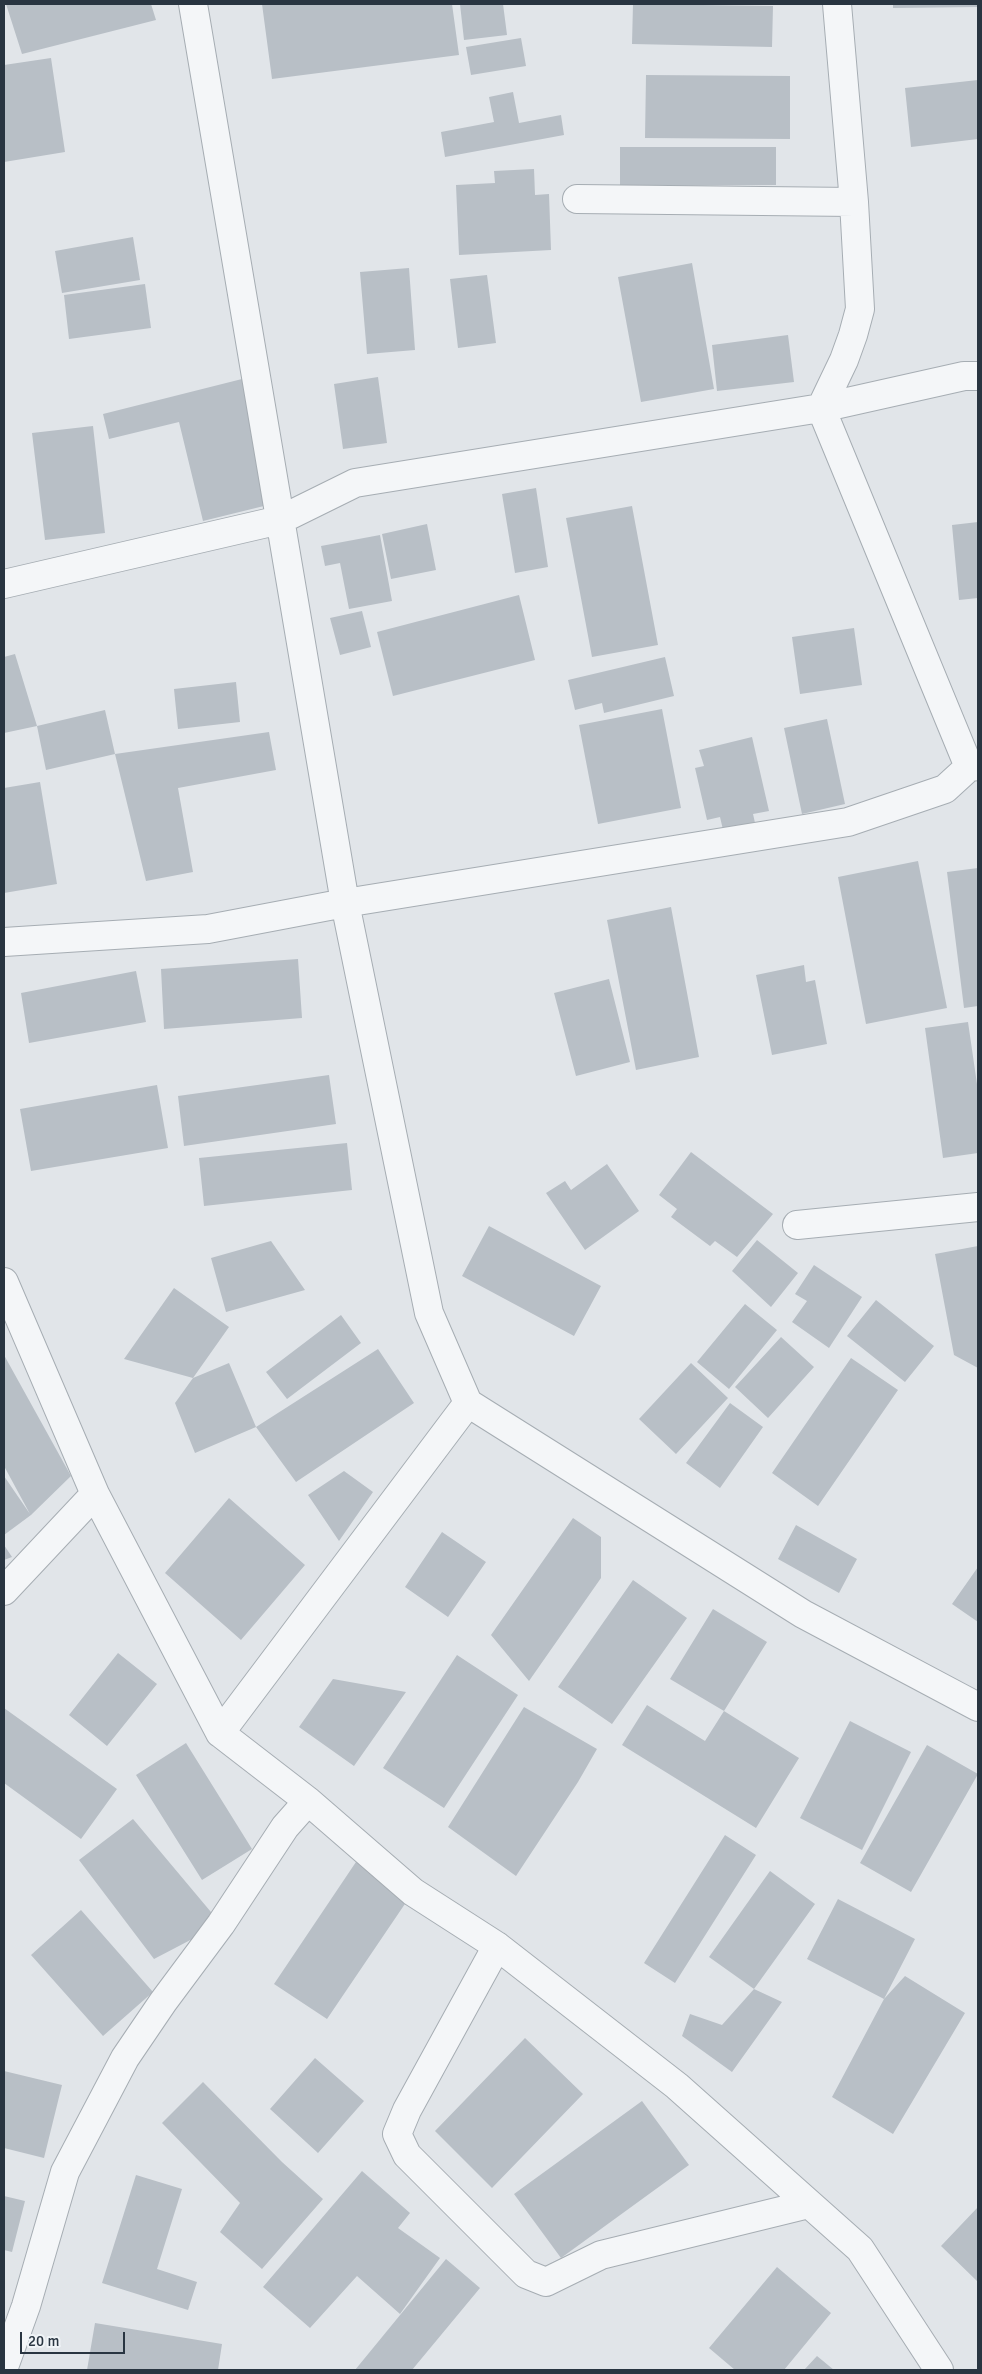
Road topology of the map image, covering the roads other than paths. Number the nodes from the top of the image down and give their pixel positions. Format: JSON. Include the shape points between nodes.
{"nodes":[{"id":1,"x":192,"y":4,"type":"edge"},
{"id":2,"x":837,"y":4,"type":"edge"},
{"id":3,"x":577,"y":199,"type":"dead end"},
{"id":4,"x":854,"y":202,"type":"junction"},
{"id":5,"x":978,"y":376,"type":"edge"},
{"id":6,"x":821,"y":408,"type":"junction"},
{"id":7,"x":280,"y":520,"type":"junction"},
{"id":8,"x":4,"y":584,"type":"edge"},
{"id":9,"x":974,"y":766,"type":"edge"},
{"id":10,"x":344,"y":903,"type":"junction"},
{"id":11,"x":4,"y":942,"type":"edge"},
{"id":12,"x":978,"y":1207,"type":"edge"},
{"id":13,"x":797,"y":1224,"type":"dead end"},
{"id":14,"x":4,"y":1282,"type":"edge"},
{"id":15,"x":468,"y":1403,"type":"junction"},
{"id":16,"x":95,"y":1494,"type":"junction"},
{"id":17,"x":4,"y":1591,"type":"edge"},
{"id":18,"x":978,"y":1707,"type":"edge"},
{"id":19,"x":220,"y":1733,"type":"junction"},
{"id":20,"x":308,"y":1801,"type":"junction"},
{"id":21,"x":497,"y":1946,"type":"junction"},
{"id":22,"x":809,"y":2204,"type":"junction"},
{"id":23,"x":4,"y":2367,"type":"edge"},
{"id":24,"x":939,"y":2370,"type":"edge"}],
"edges":[{"from":1,"to":7,"type":"street"},
{"from":2,"to":4,"type":"street"},
{"from":3,"to":4,"type":"street"},
{"from":4,"to":6,"type":"street","via":[[860,309],[844,360]]},
{"from":5,"to":6,"type":"street","via":[[964,376]]},
{"from":6,"to":7,"type":"street","via":[[355,483]]},
{"from":6,"to":9,"type":"street"},
{"from":7,"to":8,"type":"street"},
{"from":7,"to":10,"type":"street"},
{"from":9,"to":10,"type":"street","via":[[945,790],[848,822]]},
{"from":10,"to":11,"type":"street","via":[[208,929]]},
{"from":10,"to":15,"type":"street","via":[[430,1313]]},
{"from":12,"to":13,"type":"street"},
{"from":14,"to":16,"type":"street"},
{"from":15,"to":18,"type":"street","via":[[802,1614]]},
{"from":15,"to":19,"type":"street"},
{"from":16,"to":17,"type":"street"},
{"from":16,"to":19,"type":"street"},
{"from":19,"to":20,"type":"street"},
{"from":20,"to":21,"type":"street","via":[[413,1892]]},
{"from":20,"to":23,"type":"street","via":[[285,1827],[126,2058],[65,2172],[26,2306]]},
{"from":21,"to":22,"type":"street","via":[[677,2086]]},
{"from":21,"to":22,"type":"street","via":[[397,2134],[407,2155],[526,2274],[546,2282],[601,2255]]},
{"from":22,"to":24,"type":"street","via":[[860,2249]]}]}
